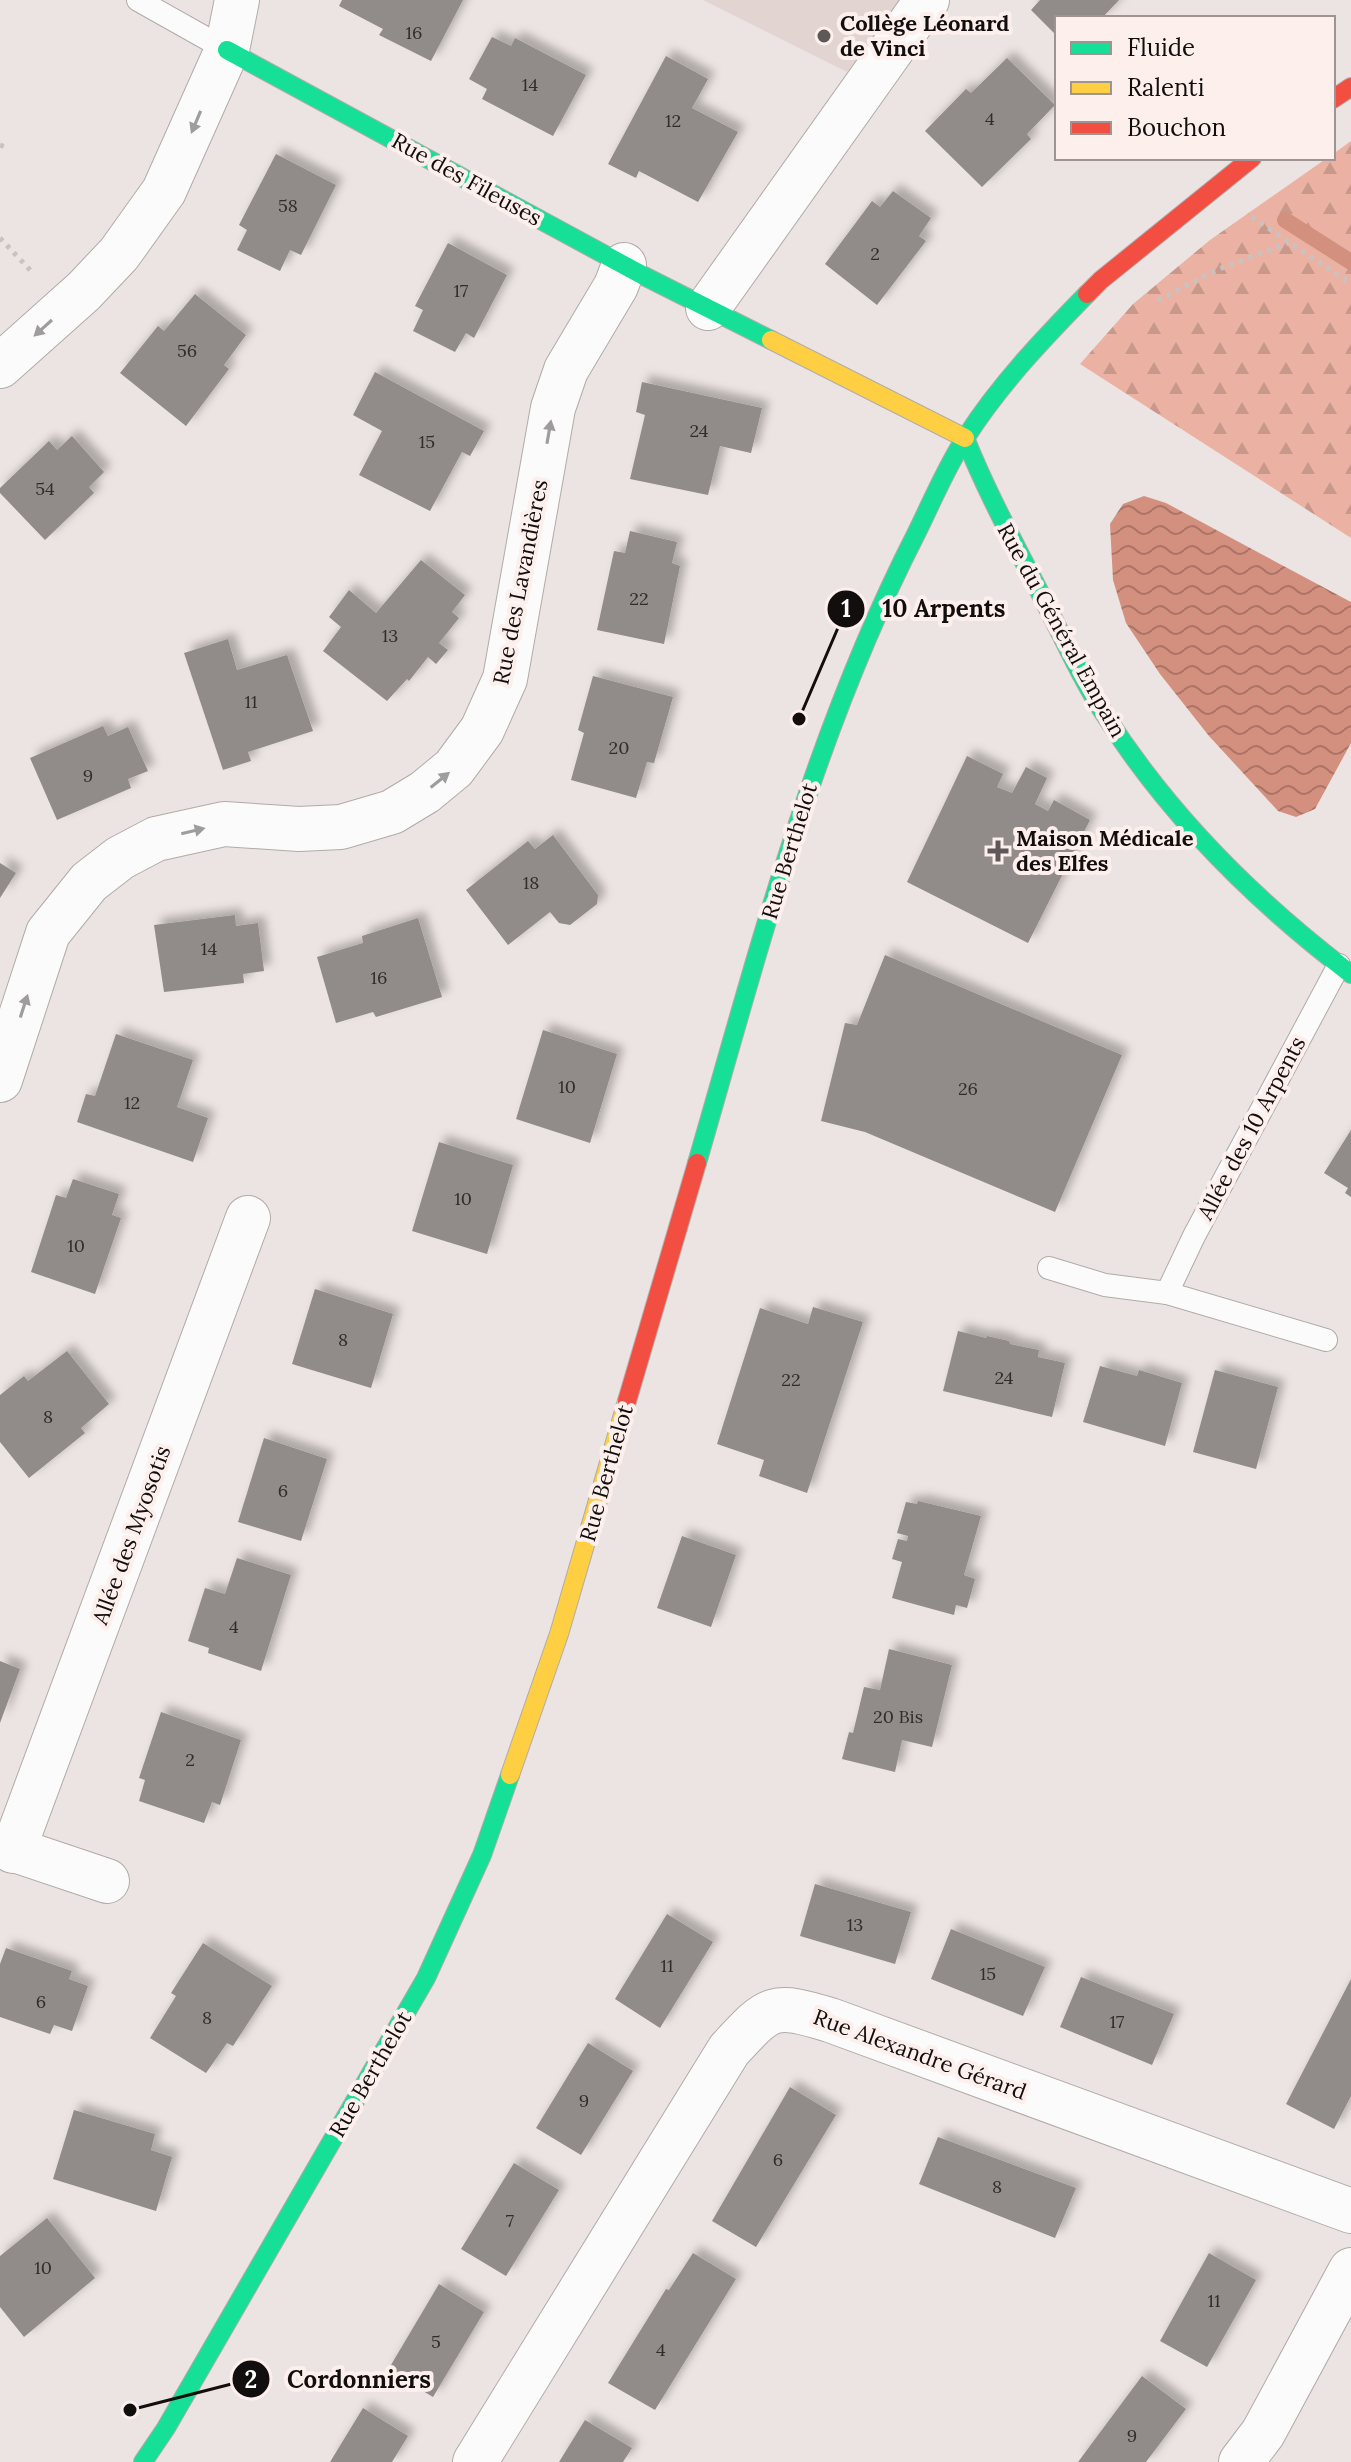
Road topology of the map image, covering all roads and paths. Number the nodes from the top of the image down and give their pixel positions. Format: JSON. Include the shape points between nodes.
{"nodes":[{"id":1,"x":138,"y":0,"type":"edge"},
{"id":2,"x":237,"y":0,"type":"edge"},
{"id":3,"x":927,"y":0,"type":"edge"},
{"id":4,"x":227,"y":50,"type":"junction"},
{"id":5,"x":1249,"y":160,"type":"edge"},
{"id":6,"x":1213,"y":187,"type":"junction"},
{"id":7,"x":624,"y":265,"type":"junction"},
{"id":8,"x":1351,"y":284,"type":"edge"},
{"id":9,"x":708,"y":308,"type":"junction"},
{"id":10,"x":0,"y":366,"type":"edge"},
{"id":11,"x":965,"y":438,"type":"junction"},
{"id":12,"x":1345,"y":970,"type":"edge"},
{"id":13,"x":0,"y":1080,"type":"edge"},
{"id":14,"x":248,"y":1218,"type":"dead end"},
{"id":15,"x":1049,"y":1268,"type":"dead end"},
{"id":16,"x":1167,"y":1293,"type":"junction"},
{"id":17,"x":1326,"y":1340,"type":"dead end"},
{"id":18,"x":7,"y":1848,"type":"edge"},
{"id":19,"x":107,"y":1881,"type":"dead end"},
{"id":20,"x":1351,"y":2211,"type":"edge"},
{"id":21,"x":1351,"y":2270,"type":"edge"},
{"id":22,"x":143,"y":2462,"type":"edge"},
{"id":23,"x":475,"y":2462,"type":"edge"},
{"id":24,"x":1241,"y":2462,"type":"edge"}],
"edges":[{"from":1,"to":4,"type":"lane"},
{"from":2,"to":4,"type":"street"},
{"from":3,"to":9,"type":"street"},
{"from":4,"to":7,"type":"street","name":"Rue des Fileuses"},
{"from":4,"to":10,"type":"street","one_way":true,"via":[[164,191],[141,226],[84,291]]},
{"from":5,"to":6,"type":"street","name":"Rue Berthelot"},
{"from":6,"to":8,"type":"path"},
{"from":6,"to":11,"type":"street","name":"Rue Berthelot","via":[[1101,280],[1023,359]]},
{"from":7,"to":9,"type":"street","name":"Rue des Fileuses"},
{"from":13,"to":7,"type":"street","name":"Rue des Lavandières","one_way":true,"via":[[48,933],[89,882],[120,858],[156,839],[224,824],[341,827],[392,812],[454,768],[482,730],[505,679],[553,408],[566,370]]},
{"from":9,"to":11,"type":"street","name":"Rue des Fileuses"},
{"from":11,"to":12,"type":"street","name":"Rue du Général Empain","via":[[988,496],[1103,713],[1149,779],[1201,841]]},
{"from":11,"to":22,"type":"street","name":"Rue Berthelot","via":[[895,575],[820,753],[559,1634],[482,1855],[426,1978]]},
{"from":12,"to":16,"type":"lane","name":"Allée des 10 Arpents"},
{"from":14,"to":18,"type":"street","name":"Allée des Myosotis"},
{"from":15,"to":16,"type":"lane","via":[[1105,1285]]},
{"from":16,"to":17,"type":"lane"},
{"from":18,"to":19,"type":"street"},
{"from":20,"to":23,"type":"street","name":"Rue Alexandre Gérard","via":[[830,2020],[782,2008],[769,2010],[729,2050]]},
{"from":21,"to":24,"type":"street","via":[[1263,2433]]}]}
